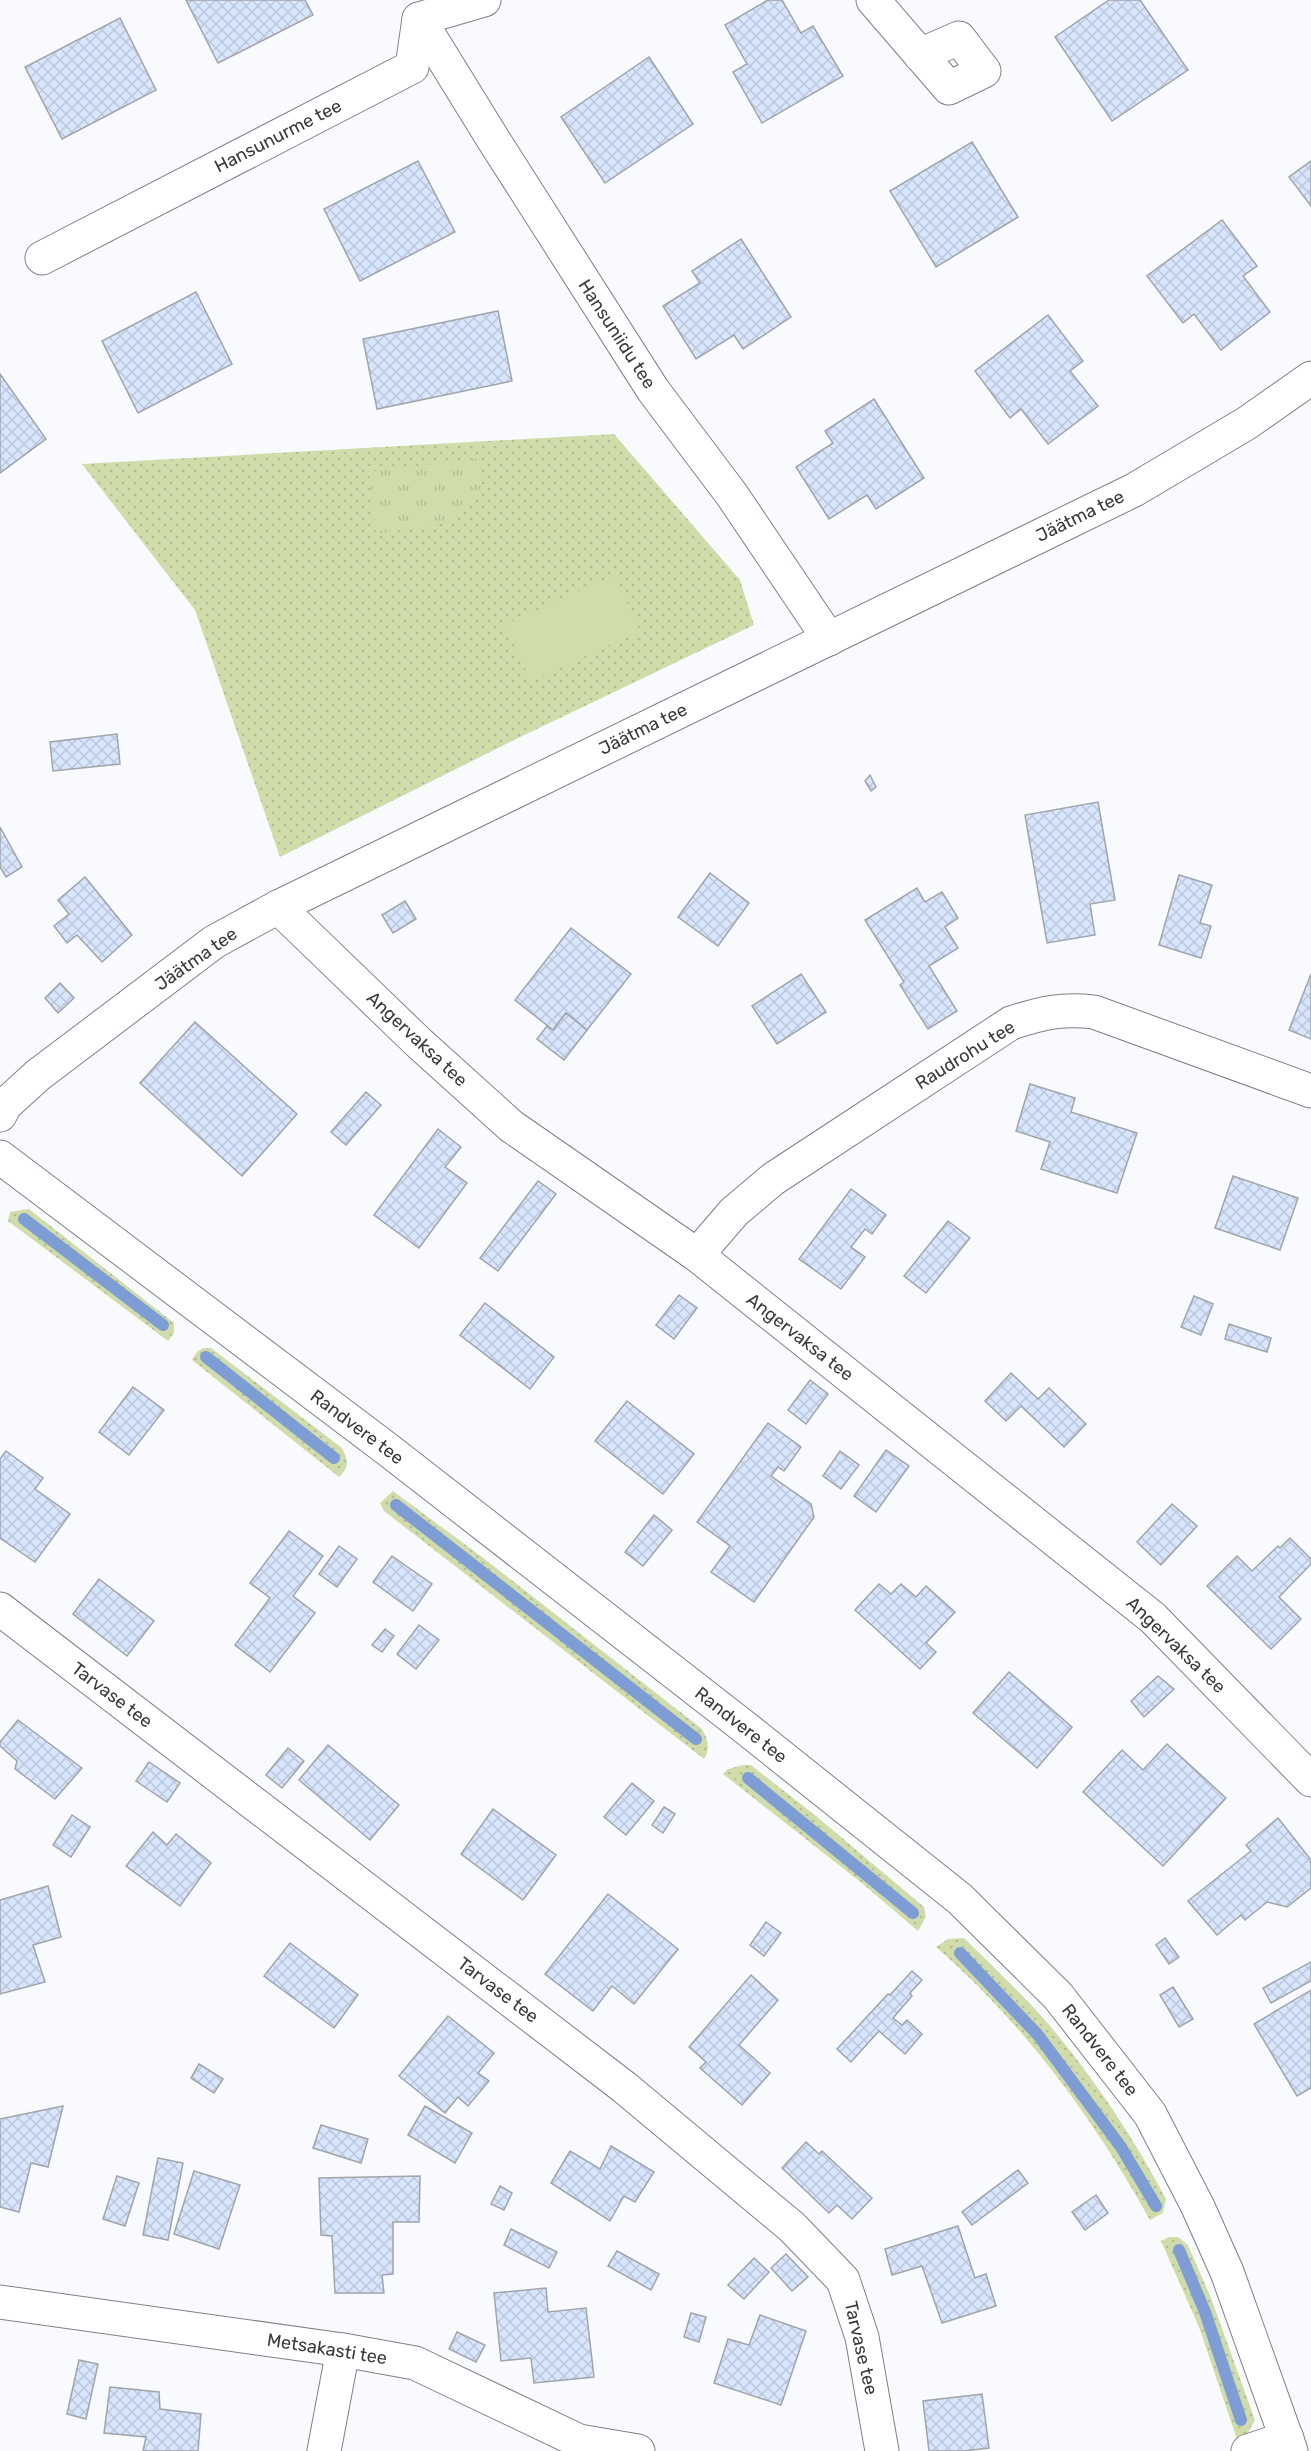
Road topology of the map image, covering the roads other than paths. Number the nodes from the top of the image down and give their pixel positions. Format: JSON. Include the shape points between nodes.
{"nodes":[{"id":1,"x":484,"y":0,"type":"edge"},
{"id":2,"x":873,"y":0,"type":"edge"},
{"id":3,"x":419,"y":19,"type":"junction"},
{"id":4,"x":920,"y":55,"type":"dead end"},
{"id":5,"x":42,"y":258,"type":"dead end"},
{"id":6,"x":1311,"y":378,"type":"edge"},
{"id":7,"x":829,"y":639,"type":"junction"},
{"id":8,"x":278,"y":907,"type":"junction"},
{"id":9,"x":1311,"y":1091,"type":"edge"},
{"id":10,"x":0,"y":1115,"type":"edge"},
{"id":11,"x":0,"y":1157,"type":"edge"},
{"id":12,"x":697,"y":1255,"type":"junction"},
{"id":13,"x":0,"y":1609,"type":"edge"},
{"id":14,"x":1311,"y":1780,"type":"edge"},
{"id":15,"x":0,"y":2302,"type":"edge"},
{"id":16,"x":343,"y":2350,"type":"junction"},
{"id":17,"x":1289,"y":2444,"type":"edge"},
{"id":18,"x":324,"y":2451,"type":"edge"},
{"id":19,"x":638,"y":2451,"type":"edge"},
{"id":20,"x":882,"y":2451,"type":"edge"},
{"id":21,"x":1248,"y":2451,"type":"edge"}],
"edges":[{"from":1,"to":3,"type":"street"},
{"from":2,"to":4,"type":"street"},
{"from":3,"to":5,"type":"street","name":"Hansunurme tee","via":[[412,67]]},
{"from":3,"to":7,"type":"street","name":"Hansuniidu tee","via":[[653,390],[732,495]]},
{"from":6,"to":7,"type":"street","name":"Jäätma tee","via":[[1247,423],[1134,490]]},
{"from":7,"to":8,"type":"street","name":"Jäätma tee"},
{"from":8,"to":10,"type":"street","name":"Jäätma tee","via":[[214,942],[38,1075]]},
{"from":8,"to":12,"type":"street","name":"Angervaksa tee","via":[[511,1126]]},
{"from":9,"to":12,"type":"street","name":"Raudrohu tee","via":[[1095,1012],[1048,1011],[1011,1023],[773,1179],[734,1212]]},
{"from":11,"to":17,"type":"street","name":"Randvere tee","via":[[387,1449],[743,1726],[960,1899],[1050,1988],[1150,2114],[1227,2272]]},
{"from":12,"to":14,"type":"street","name":"Angervaksa tee","via":[[1153,1618]]},
{"from":13,"to":20,"type":"street","name":"Tarvase tee","via":[[624,2086],[792,2227],[843,2280],[862,2337]]},
{"from":15,"to":16,"type":"street","name":"Metsakasti tee"},
{"from":16,"to":18,"type":"street"},
{"from":16,"to":19,"type":"street","name":"Metsakasti tee","via":[[415,2363],[579,2441]]},
{"from":17,"to":21,"type":"street"}]}
